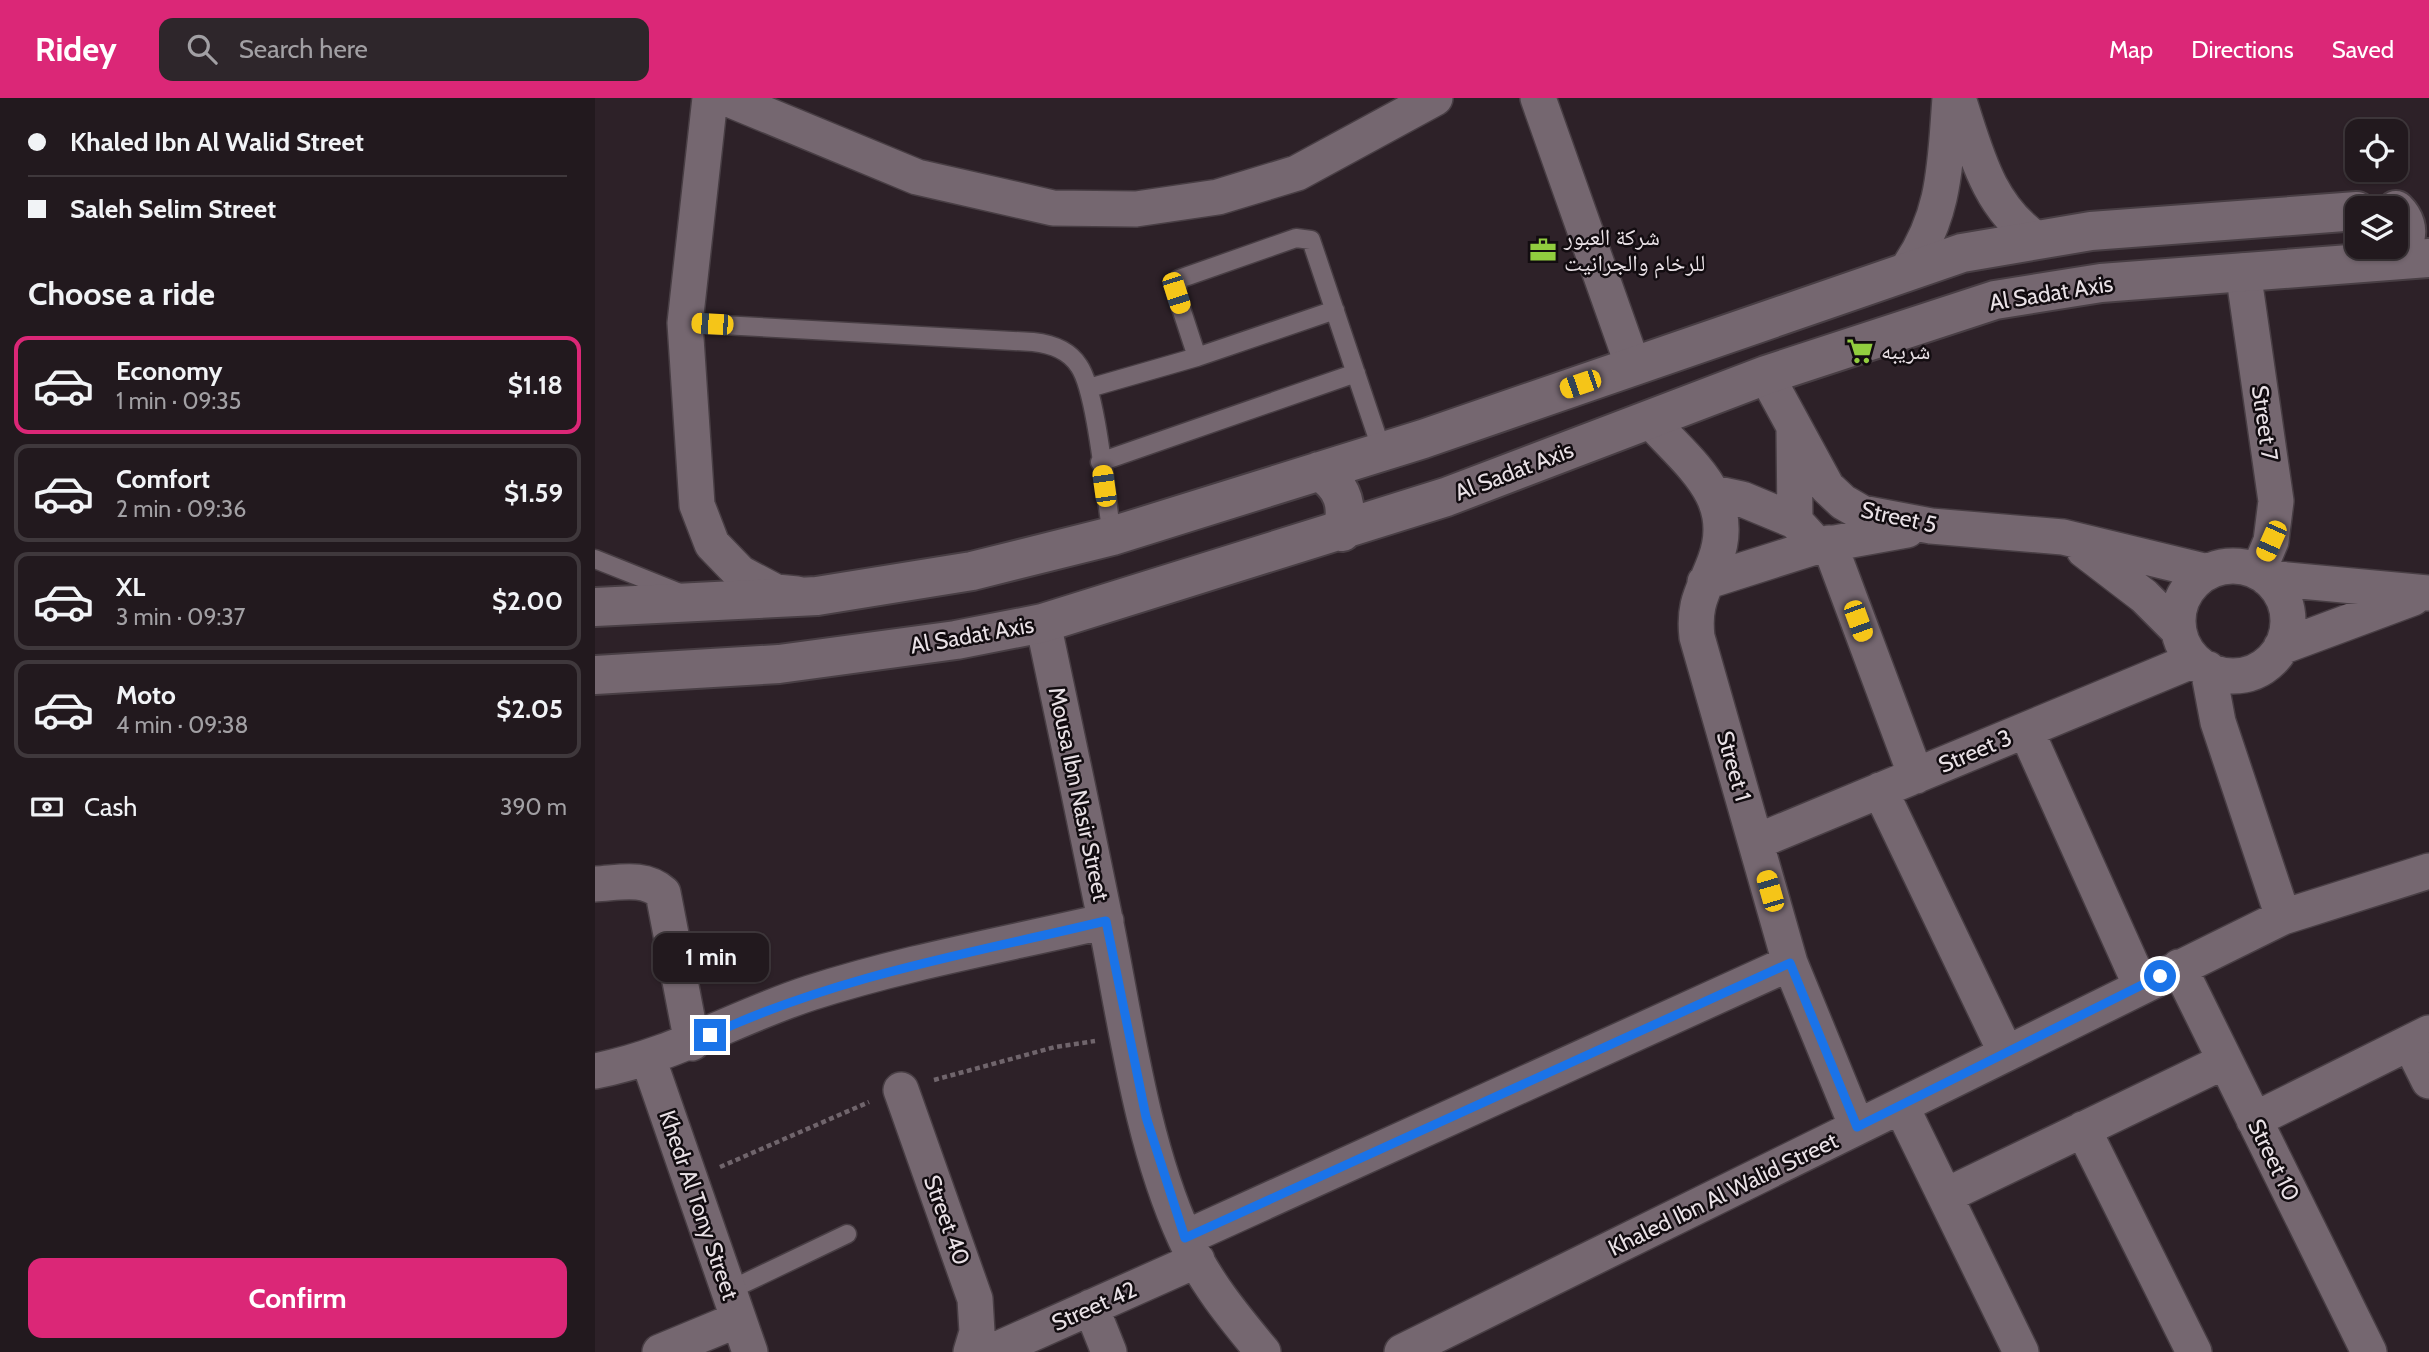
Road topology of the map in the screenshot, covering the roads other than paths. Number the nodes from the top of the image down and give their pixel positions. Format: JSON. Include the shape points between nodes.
{"nodes":[{"id":1,"x":710,"y":98,"type":"edge"},
{"id":2,"x":726,"y":98,"type":"edge"},
{"id":3,"x":1435,"y":98,"type":"edge"},
{"id":4,"x":1538,"y":98,"type":"edge"},
{"id":5,"x":1950,"y":98,"type":"edge"},
{"id":6,"x":1958,"y":98,"type":"edge"},
{"id":7,"x":2429,"y":208,"type":"edge"},
{"id":8,"x":2408,"y":209,"type":"edge"},
{"id":9,"x":2345,"y":212,"type":"edge"},
{"id":10,"x":2036,"y":239,"type":"junction"},
{"id":11,"x":2429,"y":258,"type":"edge"},
{"id":12,"x":2382,"y":260,"type":"joint"},
{"id":13,"x":1906,"y":271,"type":"junction"},
{"id":14,"x":2243,"y":271,"type":"junction"},
{"id":15,"x":1335,"y":310,"type":"junction"},
{"id":16,"x":685,"y":323,"type":"junction"},
{"id":17,"x":1197,"y":357,"type":"junction"},
{"id":18,"x":1633,"y":366,"type":"junction"},
{"id":19,"x":1356,"y":373,"type":"junction"},
{"id":20,"x":1766,"y":375,"type":"junction"},
{"id":21,"x":1089,"y":388,"type":"junction"},
{"id":22,"x":1650,"y":420,"type":"junction"},
{"id":23,"x":1794,"y":427,"type":"junction"},
{"id":24,"x":1423,"y":439,"type":"junction"},
{"id":25,"x":1382,"y":451,"type":"junction"},
{"id":26,"x":1100,"y":461,"type":"junction"},
{"id":27,"x":1319,"y":471,"type":"junction"},
{"id":28,"x":1714,"y":493,"type":"junction"},
{"id":29,"x":1446,"y":497,"type":"junction"},
{"id":30,"x":1795,"y":521,"type":"junction"},
{"id":31,"x":1931,"y":526,"type":"junction"},
{"id":32,"x":1342,"y":532,"type":"junction"},
{"id":33,"x":1112,"y":536,"type":"junction"},
{"id":34,"x":2063,"y":537,"type":"junction"},
{"id":35,"x":1824,"y":544,"type":"junction"},
{"id":36,"x":595,"y":559,"type":"edge"},
{"id":37,"x":2208,"y":572,"type":"junction"},
{"id":38,"x":2262,"y":575,"type":"junction"},
{"id":39,"x":1705,"y":582,"type":"junction"},
{"id":40,"x":2429,"y":593,"type":"edge"},
{"id":41,"x":817,"y":596,"type":"junction"},
{"id":42,"x":706,"y":604,"type":"junction"},
{"id":43,"x":595,"y":607,"type":"edge"},
{"id":44,"x":1043,"y":623,"type":"junction"},
{"id":45,"x":2281,"y":647,"type":"junction"},
{"id":46,"x":2194,"y":653,"type":"junction"},
{"id":47,"x":595,"y":675,"type":"edge"},
{"id":48,"x":2026,"y":730,"type":"junction"},
{"id":49,"x":1916,"y":776,"type":"junction"},
{"id":50,"x":1880,"y":790,"type":"junction"},
{"id":51,"x":1756,"y":842,"type":"junction"},
{"id":52,"x":2429,"y":871,"type":"edge"},
{"id":53,"x":595,"y":884,"type":"edge"},
{"id":54,"x":2283,"y":917,"type":"junction"},
{"id":55,"x":1106,"y":921,"type":"junction"},
{"id":56,"x":1790,"y":963,"type":"junction"},
{"id":57,"x":2179,"y":967,"type":"junction"},
{"id":58,"x":2141,"y":986,"type":"junction"},
{"id":59,"x":2419,"y":1038,"type":"edge"},
{"id":60,"x":692,"y":1043,"type":"junction"},
{"id":61,"x":2006,"y":1054,"type":"junction"},
{"id":62,"x":648,"y":1058,"type":"junction"},
{"id":63,"x":2225,"y":1060,"type":"junction"},
{"id":64,"x":595,"y":1071,"type":"edge"},
{"id":65,"x":2429,"y":1081,"type":"edge"},
{"id":66,"x":901,"y":1090,"type":"dead end"},
{"id":67,"x":1901,"y":1106,"type":"junction"},
{"id":68,"x":2254,"y":1120,"type":"junction"},
{"id":69,"x":1857,"y":1127,"type":"junction"},
{"id":70,"x":2083,"y":1129,"type":"junction"},
{"id":71,"x":1945,"y":1196,"type":"junction"},
{"id":72,"x":847,"y":1234,"type":"dead end"},
{"id":73,"x":1191,"y":1249,"type":"junction"},
{"id":74,"x":733,"y":1305,"type":"junction"},
{"id":75,"x":1091,"y":1307,"type":"junction"},
{"id":76,"x":660,"y":1352,"type":"edge"},
{"id":77,"x":750,"y":1352,"type":"edge"},
{"id":78,"x":971,"y":1352,"type":"edge"},
{"id":79,"x":991,"y":1352,"type":"edge"},
{"id":80,"x":1109,"y":1352,"type":"edge"},
{"id":81,"x":1263,"y":1352,"type":"edge"},
{"id":82,"x":1402,"y":1352,"type":"edge"},
{"id":83,"x":2021,"y":1352,"type":"edge"},
{"id":84,"x":2194,"y":1352,"type":"edge"},
{"id":85,"x":2369,"y":1352,"type":"edge"}],
"edges":[{"from":1,"to":16,"type":"street"},
{"from":2,"to":3,"type":"street","via":[[917,177],[1053,208],[1136,209],[1218,197],[1297,173]]},
{"from":4,"to":18,"type":"street"},
{"from":5,"to":13,"type":"street","via":[[1938,208],[1926,241]]},
{"from":6,"to":10,"type":"street","via":[[1993,195],[2019,228]]},
{"from":7,"to":8,"type":"street"},
{"from":9,"to":10,"type":"street","via":[[2170,223]]},
{"from":10,"to":13,"type":"street","via":[[1962,253]]},
{"from":11,"to":12,"type":"street","name":"Al Sadat Axis"},
{"from":12,"to":14,"type":"street","name":"Al Sadat Axis"},
{"from":13,"to":18,"type":"street"},
{"from":14,"to":20,"type":"street","name":"Al Sadat Axis","via":[[2101,283],[1995,300]]},
{"from":14,"to":38,"type":"street","name":"Street 7","via":[[2276,502]]},
{"from":15,"to":17,"type":"lane"},
{"from":15,"to":17,"type":"lane","via":[[1314,246],[1304,237],[1296,238],[1179,279],[1176,293]]},
{"from":15,"to":19,"type":"lane"},
{"from":16,"to":21,"type":"lane","via":[[1046,343],[1078,364]]},
{"from":16,"to":41,"type":"street","via":[[697,505],[712,544],[740,573],[776,592]]},
{"from":17,"to":21,"type":"lane"},
{"from":18,"to":24,"type":"street"},
{"from":19,"to":25,"type":"lane"},
{"from":19,"to":26,"type":"lane"},
{"from":20,"to":22,"type":"street","name":"Al Sadat Axis"},
{"from":20,"to":23,"type":"street","name":"Street 5"},
{"from":21,"to":26,"type":"lane"},
{"from":22,"to":28,"type":"street","name":"Street 1"},
{"from":22,"to":29,"type":"street","name":"Al Sadat Axis"},
{"from":23,"to":30,"type":"street"},
{"from":23,"to":31,"type":"street","name":"Street 5","via":[[1827,487],[1843,502],[1862,513]]},
{"from":24,"to":25,"type":"street"},
{"from":24,"to":29,"type":"street","via":[[1420,466],[1434,489]]},
{"from":25,"to":27,"type":"street"},
{"from":26,"to":33,"type":"lane"},
{"from":27,"to":32,"type":"street","via":[[1341,490],[1346,518]]},
{"from":27,"to":33,"type":"street"},
{"from":28,"to":30,"type":"street","via":[[1760,505]]},
{"from":28,"to":39,"type":"street","name":"Street 1","via":[[1722,516],[1721,539]]},
{"from":29,"to":32,"type":"street","name":"Al Sadat Axis"},
{"from":30,"to":35,"type":"street"},
{"from":31,"to":34,"type":"street","name":"Street 5"},
{"from":31,"to":35,"type":"street"},
{"from":32,"to":44,"type":"street","name":"Al Sadat Axis"},
{"from":33,"to":41,"type":"street","via":[[972,571]]},
{"from":34,"to":37,"type":"street","name":"Street 5"},
{"from":34,"to":46,"type":"street","name":"Street 5","via":[[2144,596]]},
{"from":35,"to":39,"type":"street"},
{"from":35,"to":49,"type":"street"},
{"from":36,"to":42,"type":"lane"},
{"from":37,"to":38,"type":"street","via":[[2242,567]]},
{"from":37,"to":46,"type":"street","via":[[2194,582],[2178,614]]},
{"from":38,"to":40,"type":"street"},
{"from":38,"to":45,"type":"street","via":[[2278,589],[2288,617]]},
{"from":39,"to":51,"type":"street","name":"Street 1","via":[[1695,618],[1697,637]]},
{"from":40,"to":45,"type":"street"},
{"from":41,"to":42,"type":"street"},
{"from":42,"to":43,"type":"street"},
{"from":44,"to":47,"type":"street","name":"Al Sadat Axis","via":[[779,664]]},
{"from":44,"to":55,"type":"street","name":"Mousa Ibn Nasir Street"},
{"from":45,"to":46,"type":"street","via":[[2265,665],[2232,676]]},
{"from":46,"to":48,"type":"street","name":"Street 3"},
{"from":46,"to":54,"type":"street"},
{"from":48,"to":49,"type":"street","name":"Street 3"},
{"from":48,"to":58,"type":"street"},
{"from":49,"to":50,"type":"street","name":"Street 3"},
{"from":50,"to":51,"type":"street","name":"Street 3"},
{"from":50,"to":61,"type":"street"},
{"from":51,"to":56,"type":"street","name":"Street 1"},
{"from":52,"to":54,"type":"street","name":"Khaled Ibn Al Walid Street"},
{"from":53,"to":60,"type":"street","via":[[642,882],[654,884],[663,893]]},
{"from":54,"to":57,"type":"street","name":"Khaled Ibn Al Walid Street"},
{"from":55,"to":60,"type":"street","via":[[840,984],[781,1003]]},
{"from":55,"to":73,"type":"street","name":"Mousa Ibn Nasir Street","via":[[1146,1117]]},
{"from":56,"to":69,"type":"street","name":"Street 1"},
{"from":56,"to":73,"type":"street","name":"Street 42"},
{"from":57,"to":58,"type":"street","name":"Khaled Ibn Al Walid Street"},
{"from":57,"to":63,"type":"street","name":"Street 10"},
{"from":58,"to":61,"type":"street","name":"Khaled Ibn Al Walid Street"},
{"from":59,"to":65,"type":"street"},
{"from":59,"to":68,"type":"street"},
{"from":60,"to":62,"type":"street"},
{"from":61,"to":67,"type":"street","name":"Khaled Ibn Al Walid Street"},
{"from":62,"to":64,"type":"street"},
{"from":62,"to":74,"type":"street","name":"Khedr Al Tony Street"},
{"from":63,"to":68,"type":"street","name":"Street 10"},
{"from":63,"to":70,"type":"street"},
{"from":66,"to":78,"type":"street","name":"Street 40","via":[[975,1298],[977,1332]]},
{"from":67,"to":69,"type":"street","name":"Khaled Ibn Al Walid Street"},
{"from":67,"to":71,"type":"street"},
{"from":68,"to":85,"type":"street","name":"Street 10"},
{"from":69,"to":82,"type":"street","name":"Khaled Ibn Al Walid Street"},
{"from":70,"to":71,"type":"street"},
{"from":70,"to":84,"type":"street"},
{"from":71,"to":83,"type":"street"},
{"from":72,"to":74,"type":"lane"},
{"from":73,"to":75,"type":"street","name":"Street 42"},
{"from":73,"to":81,"type":"street","name":"Mousa Ibn Nasir Street","via":[[1216,1292]]},
{"from":74,"to":76,"type":"street"},
{"from":74,"to":77,"type":"street","name":"Khedr Al Tony Street"},
{"from":75,"to":79,"type":"street","name":"Street 42"},
{"from":75,"to":80,"type":"street"}]}
